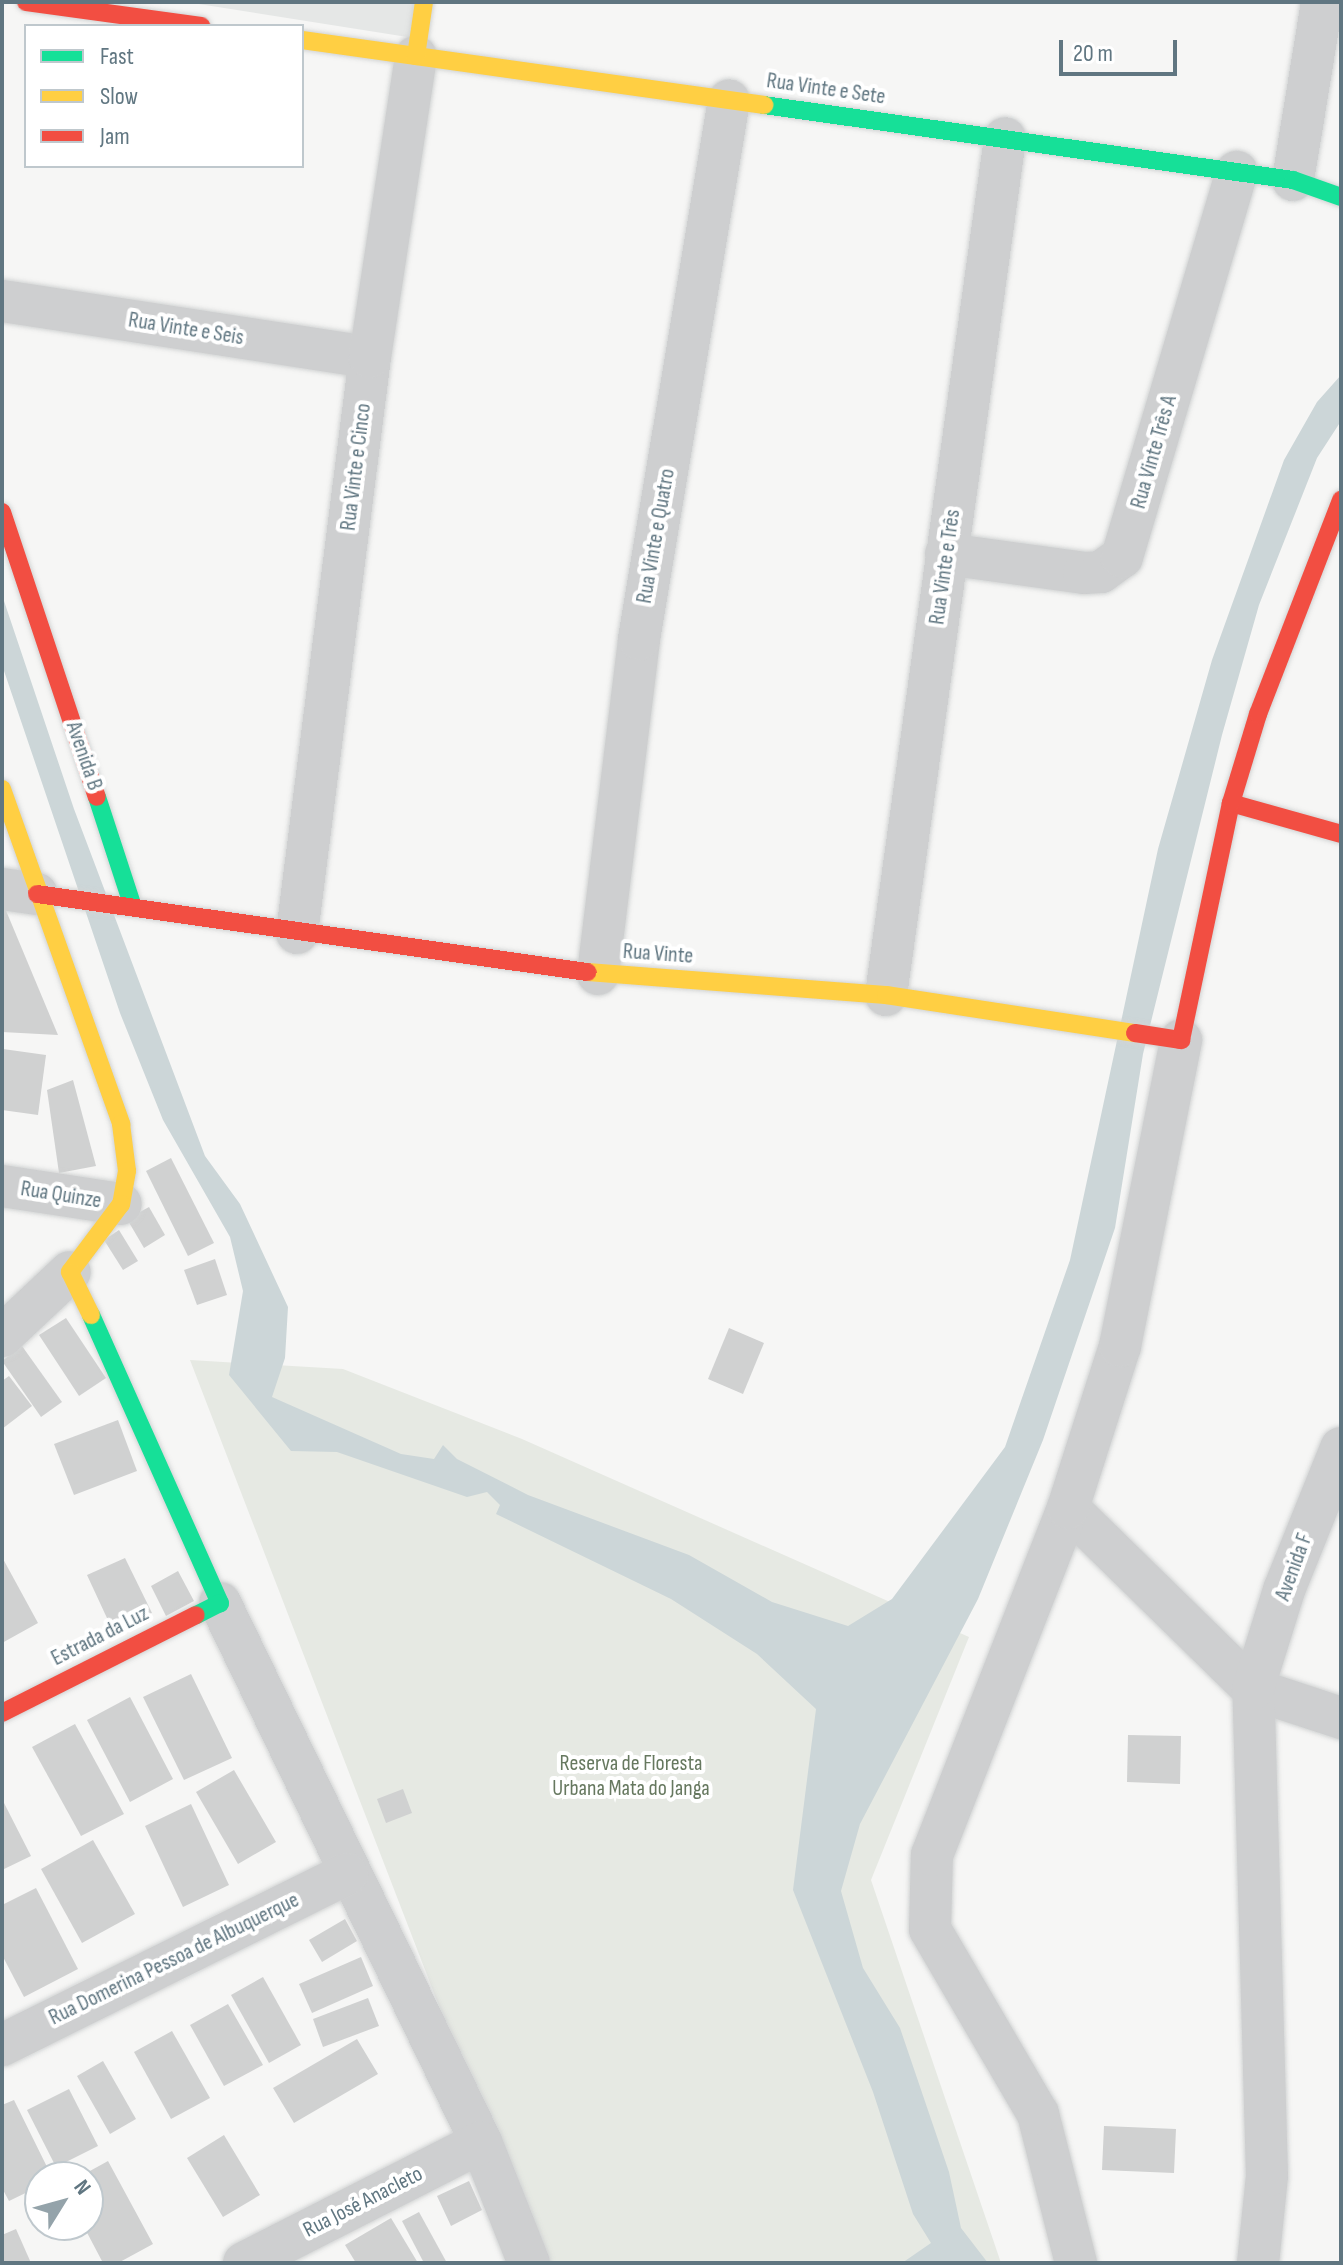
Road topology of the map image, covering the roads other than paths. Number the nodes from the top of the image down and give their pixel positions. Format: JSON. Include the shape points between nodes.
{"nodes":[{"id":1,"x":26,"y":2,"type":"edge"},
{"id":2,"x":424,"y":2,"type":"edge"},
{"id":3,"x":1322,"y":2,"type":"edge"},
{"id":4,"x":186,"y":24,"type":"edge"},
{"id":5,"x":304,"y":40,"type":"edge"},
{"id":6,"x":416,"y":56,"type":"junction"},
{"id":7,"x":729,"y":100,"type":"junction"},
{"id":8,"x":1005,"y":138,"type":"junction"},
{"id":9,"x":1237,"y":172,"type":"junction"},
{"id":10,"x":1293,"y":180,"type":"junction"},
{"id":11,"x":1341,"y":197,"type":"edge"},
{"id":12,"x":2,"y":301,"type":"edge"},
{"id":13,"x":370,"y":357,"type":"junction"},
{"id":14,"x":1341,"y":500,"type":"edge"},
{"id":15,"x":2,"y":512,"type":"edge"},
{"id":16,"x":946,"y":554,"type":"junction"},
{"id":17,"x":2,"y":789,"type":"edge"},
{"id":18,"x":1231,"y":803,"type":"junction"},
{"id":19,"x":1341,"y":834,"type":"edge"},
{"id":20,"x":26,"y":892,"type":"edge"},
{"id":21,"x":132,"y":907,"type":"junction"},
{"id":22,"x":297,"y":933,"type":"junction"},
{"id":23,"x":598,"y":974,"type":"junction"},
{"id":24,"x":886,"y":995,"type":"junction"},
{"id":25,"x":1176,"y":1039,"type":"junction"},
{"id":26,"x":2,"y":1186,"type":"edge"},
{"id":27,"x":121,"y":1204,"type":"junction"},
{"id":28,"x":70,"y":1272,"type":"junction"},
{"id":29,"x":2,"y":1336,"type":"edge"},
{"id":30,"x":1341,"y":1448,"type":"edge"},
{"id":31,"x":1068,"y":1508,"type":"junction"},
{"id":32,"x":220,"y":1603,"type":"junction"},
{"id":33,"x":1253,"y":1689,"type":"junction"},
{"id":34,"x":2,"y":1713,"type":"edge"},
{"id":35,"x":1341,"y":1718,"type":"edge"},
{"id":36,"x":347,"y":1874,"type":"junction"},
{"id":37,"x":2,"y":2045,"type":"edge"},
{"id":38,"x":481,"y":2142,"type":"junction"},
{"id":39,"x":244,"y":2263,"type":"edge"},
{"id":40,"x":529,"y":2263,"type":"edge"},
{"id":41,"x":1076,"y":2263,"type":"edge"},
{"id":42,"x":1258,"y":2263,"type":"edge"}],
"edges":[{"from":1,"to":4,"type":"street"},
{"from":2,"to":6,"type":"street","name":"Rua Vinte e Cinco"},
{"from":3,"to":10,"type":"street"},
{"from":5,"to":6,"type":"street","name":"Rua Vinte e Sete"},
{"from":6,"to":7,"type":"street","name":"Rua Vinte e Sete"},
{"from":6,"to":13,"type":"street","name":"Rua Vinte e Cinco"},
{"from":7,"to":8,"type":"street","name":"Rua Vinte e Sete"},
{"from":7,"to":23,"type":"street","name":"Rua Vinte e Quatro","via":[[639,639]]},
{"from":8,"to":9,"type":"street","name":"Rua Vinte e Sete"},
{"from":8,"to":16,"type":"street","name":"Rua Vinte e Três"},
{"from":9,"to":10,"type":"street","name":"Rua Vinte e Sete"},
{"from":9,"to":16,"type":"street","name":"Rua Vinte Três A","via":[[1122,557],[1101,572],[1084,573]]},
{"from":10,"to":11,"type":"street","name":"Rua Vinte e Sete"},
{"from":12,"to":13,"type":"street","name":"Rua Vinte e Seis"},
{"from":13,"to":22,"type":"street","name":"Rua Vinte e Cinco"},
{"from":14,"to":18,"type":"street","via":[[1268,686]]},
{"from":15,"to":21,"type":"street","name":"Avenida B"},
{"from":16,"to":24,"type":"street","name":"Rua Vinte e Três"},
{"from":17,"to":20,"type":"street"},
{"from":18,"to":19,"type":"street"},
{"from":18,"to":25,"type":"street"},
{"from":20,"to":21,"type":"street"},
{"from":20,"to":27,"type":"street","via":[[121,1124],[127,1171]]},
{"from":21,"to":22,"type":"street","name":"Rua Vinte"},
{"from":22,"to":23,"type":"street","name":"Rua Vinte"},
{"from":23,"to":24,"type":"street","name":"Rua Vinte"},
{"from":24,"to":25,"type":"street","name":"Rua Vinte"},
{"from":25,"to":31,"type":"street","via":[[1120,1346]]},
{"from":26,"to":27,"type":"street","name":"Rua Quinze"},
{"from":27,"to":28,"type":"street"},
{"from":28,"to":29,"type":"street"},
{"from":28,"to":32,"type":"street","via":[[119,1370]]},
{"from":30,"to":33,"type":"street","name":"Avenida F","via":[[1284,1590]]},
{"from":31,"to":33,"type":"street"},
{"from":31,"to":41,"type":"street","via":[[932,1855],[930,1929],[1038,2114]]},
{"from":32,"to":34,"type":"street","name":"Estrada da Luz"},
{"from":32,"to":36,"type":"street"},
{"from":33,"to":35,"type":"street"},
{"from":33,"to":42,"type":"street","name":"Avenida F","via":[[1267,2176]]},
{"from":36,"to":37,"type":"street","name":"Rua Domerina Pessoa de Albuquerque"},
{"from":36,"to":38,"type":"street"},
{"from":38,"to":39,"type":"street","name":"Rua José Anacleto"},
{"from":38,"to":40,"type":"street"}]}
